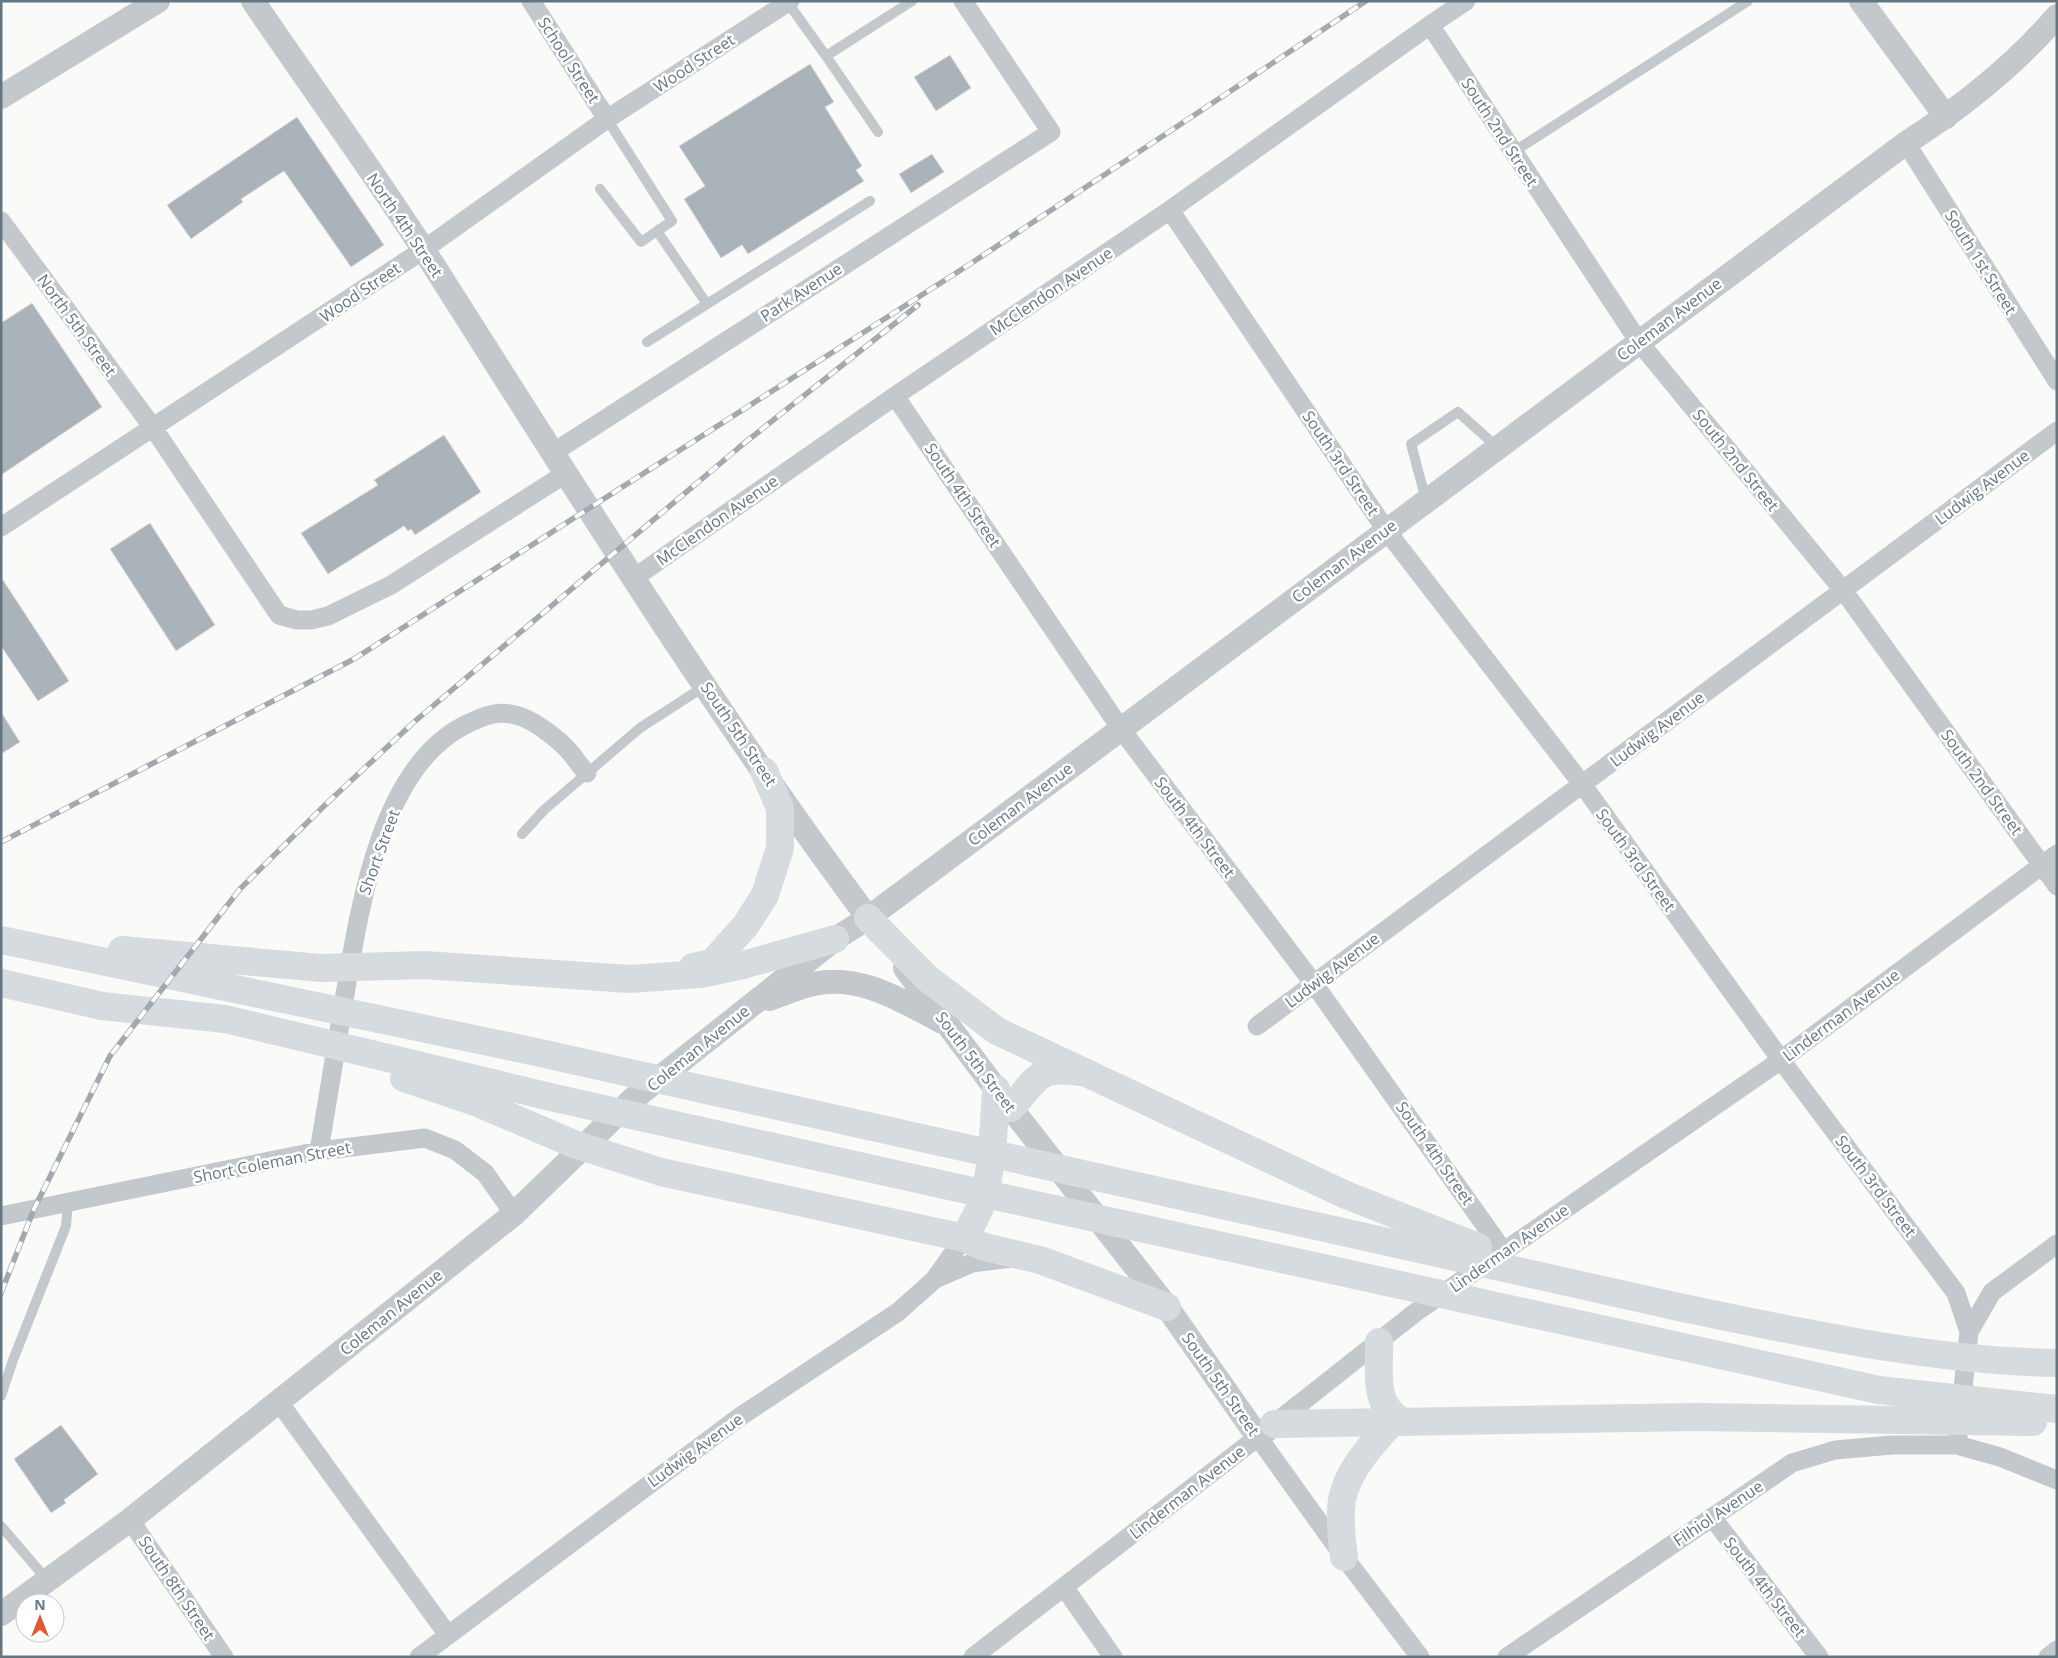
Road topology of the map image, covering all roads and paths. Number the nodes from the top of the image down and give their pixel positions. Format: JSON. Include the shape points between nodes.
{"nodes":[{"id":1,"x":158,"y":1,"type":"edge"},
{"id":2,"x":253,"y":1,"type":"edge"},
{"id":3,"x":532,"y":1,"type":"edge"},
{"id":4,"x":912,"y":1,"type":"edge"},
{"id":5,"x":963,"y":1,"type":"edge"},
{"id":6,"x":1466,"y":1,"type":"edge"},
{"id":7,"x":1748,"y":1,"type":"edge"},
{"id":8,"x":1861,"y":1,"type":"edge"},
{"id":9,"x":789,"y":2,"type":"edge"},
{"id":10,"x":2057,"y":16,"type":"edge"},
{"id":11,"x":1430,"y":25,"type":"junction"},
{"id":12,"x":826,"y":56,"type":"junction"},
{"id":13,"x":1,"y":97,"type":"edge"},
{"id":14,"x":1946,"y":117,"type":"junction"},
{"id":15,"x":607,"y":119,"type":"junction"},
{"id":16,"x":878,"y":132,"type":"dead end"},
{"id":17,"x":1906,"y":143,"type":"junction"},
{"id":18,"x":1513,"y":152,"type":"junction"},
{"id":19,"x":600,"y":189,"type":"dead end"},
{"id":20,"x":870,"y":201,"type":"dead end"},
{"id":21,"x":1170,"y":210,"type":"junction"},
{"id":22,"x":1,"y":221,"type":"edge"},
{"id":23,"x":658,"y":231,"type":"junction"},
{"id":24,"x":423,"y":250,"type":"junction"},
{"id":25,"x":707,"y":304,"type":"junction"},
{"id":26,"x":647,"y":342,"type":"dead end"},
{"id":27,"x":1639,"y":342,"type":"junction"},
{"id":28,"x":2057,"y":381,"type":"edge"},
{"id":29,"x":895,"y":396,"type":"junction"},
{"id":30,"x":154,"y":429,"type":"junction"},
{"id":31,"x":2057,"y":431,"type":"edge"},
{"id":32,"x":1497,"y":447,"type":"junction"},
{"id":33,"x":551,"y":454,"type":"junction"},
{"id":34,"x":565,"y":474,"type":"junction"},
{"id":35,"x":1426,"y":500,"type":"junction"},
{"id":36,"x":1,"y":528,"type":"edge"},
{"id":37,"x":1386,"y":530,"type":"junction"},
{"id":38,"x":634,"y":578,"type":"junction"},
{"id":39,"x":1843,"y":590,"type":"junction"},
{"id":40,"x":706,"y":685,"type":"junction"},
{"id":41,"x":1121,"y":729,"type":"junction"},
{"id":42,"x":764,"y":771,"type":"junction"},
{"id":43,"x":586,"y":774,"type":"junction"},
{"id":44,"x":1582,"y":784,"type":"junction"},
{"id":45,"x":522,"y":834,"type":"dead end"},
{"id":46,"x":2049,"y":859,"type":"edge"},
{"id":47,"x":2057,"y":886,"type":"edge"},
{"id":48,"x":868,"y":918,"type":"junction"},
{"id":49,"x":835,"y":938,"type":"junction"},
{"id":50,"x":1,"y":940,"type":"edge"},
{"id":51,"x":630,"y":979,"type":"junction"},
{"id":52,"x":1,"y":983,"type":"edge"},
{"id":53,"x":1314,"y":984,"type":"junction"},
{"id":54,"x":751,"y":1006,"type":"junction"},
{"id":55,"x":225,"y":1019,"type":"junction"},
{"id":56,"x":948,"y":1026,"type":"junction"},
{"id":57,"x":1257,"y":1026,"type":"dead end"},
{"id":58,"x":1781,"y":1060,"type":"junction"},
{"id":59,"x":1083,"y":1072,"type":"junction"},
{"id":60,"x":1003,"y":1098,"type":"junction"},
{"id":61,"x":319,"y":1151,"type":"junction"},
{"id":62,"x":68,"y":1203,"type":"junction"},
{"id":63,"x":514,"y":1214,"type":"junction"},
{"id":64,"x":1,"y":1216,"type":"edge"},
{"id":65,"x":964,"y":1238,"type":"junction"},
{"id":66,"x":2057,"y":1244,"type":"edge"},
{"id":67,"x":1504,"y":1252,"type":"junction"},
{"id":68,"x":1023,"y":1256,"type":"junction"},
{"id":69,"x":934,"y":1280,"type":"junction"},
{"id":70,"x":1617,"y":1293,"type":"junction"},
{"id":71,"x":1166,"y":1307,"type":"junction"},
{"id":72,"x":1970,"y":1332,"type":"junction"},
{"id":73,"x":1379,"y":1342,"type":"junction"},
{"id":74,"x":2057,"y":1363,"type":"edge"},
{"id":75,"x":1,"y":1396,"type":"edge"},
{"id":76,"x":279,"y":1402,"type":"junction"},
{"id":77,"x":2057,"y":1409,"type":"edge"},
{"id":78,"x":1396,"y":1421,"type":"junction"},
{"id":79,"x":2057,"y":1422,"type":"edge"},
{"id":80,"x":1266,"y":1431,"type":"junction"},
{"id":81,"x":1957,"y":1445,"type":"junction"},
{"id":82,"x":2057,"y":1480,"type":"edge"},
{"id":83,"x":1712,"y":1517,"type":"junction"},
{"id":84,"x":130,"y":1520,"type":"junction"},
{"id":85,"x":1,"y":1526,"type":"edge"},
{"id":86,"x":1344,"y":1557,"type":"junction"},
{"id":87,"x":48,"y":1581,"type":"junction"},
{"id":88,"x":1064,"y":1587,"type":"junction"},
{"id":89,"x":1,"y":1614,"type":"edge"},
{"id":90,"x":448,"y":1635,"type":"junction"},
{"id":91,"x":2057,"y":1650,"type":"edge"},
{"id":92,"x":224,"y":1657,"type":"edge"},
{"id":93,"x":419,"y":1657,"type":"edge"},
{"id":94,"x":972,"y":1657,"type":"edge"},
{"id":95,"x":1113,"y":1657,"type":"edge"},
{"id":96,"x":1420,"y":1657,"type":"edge"},
{"id":97,"x":1507,"y":1657,"type":"edge"},
{"id":98,"x":1819,"y":1657,"type":"edge"},
{"id":99,"x":2048,"y":1657,"type":"edge"}],
"edges":[{"from":1,"to":13,"type":"street"},
{"from":2,"to":24,"type":"street","name":"North 4th Street"},
{"from":3,"to":15,"type":"street","name":"School Street"},
{"from":4,"to":12,"type":"lane"},
{"from":5,"to":33,"type":"street","name":"Park Avenue","via":[[1051,132]]},
{"from":6,"to":11,"type":"street","name":"McClendon Avenue"},
{"from":7,"to":18,"type":"lane"},
{"from":8,"to":14,"type":"street"},
{"from":9,"to":12,"type":"lane"},
{"from":9,"to":15,"type":"street","name":"Wood Street"},
{"from":10,"to":14,"type":"street","name":"Coleman Avenue","via":[[1997,78]]},
{"from":11,"to":18,"type":"street","name":"South 2nd Street"},
{"from":11,"to":21,"type":"street","name":"McClendon Avenue"},
{"from":12,"to":16,"type":"lane"},
{"from":14,"to":17,"type":"street","name":"Coleman Avenue"},
{"from":15,"to":23,"type":"lane","via":[[672,222]]},
{"from":15,"to":24,"type":"street","name":"Wood Street"},
{"from":17,"to":27,"type":"street","name":"Coleman Avenue"},
{"from":17,"to":28,"type":"street","name":"South 1st Street"},
{"from":18,"to":27,"type":"street","name":"South 2nd Street"},
{"from":19,"to":23,"type":"lane","via":[[641,242]]},
{"from":20,"to":25,"type":"lane"},
{"from":21,"to":29,"type":"street","name":"McClendon Avenue"},
{"from":21,"to":37,"type":"street","name":"South 3rd Street"},
{"from":22,"to":30,"type":"street","name":"North 5th Street"},
{"from":23,"to":25,"type":"lane"},
{"from":24,"to":30,"type":"street","name":"Wood Street"},
{"from":24,"to":33,"type":"street","name":"North 4th Street"},
{"from":25,"to":26,"type":"lane"},
{"from":27,"to":32,"type":"street","name":"Coleman Avenue"},
{"from":27,"to":39,"type":"street","name":"South 2nd Street"},
{"from":29,"to":38,"type":"street","name":"McClendon Avenue"},
{"from":29,"to":41,"type":"street","name":"South 4th Street"},
{"from":30,"to":34,"type":"street","name":"North 5th Street","via":[[271,607],[279,615],[293,620],[328,616],[391,585]]},
{"from":30,"to":36,"type":"street","name":"Wood Street"},
{"from":31,"to":39,"type":"street","name":"Ludwig Avenue"},
{"from":32,"to":35,"type":"street","name":"Coleman Avenue"},
{"from":32,"to":35,"type":"lane","via":[[1458,412],[1411,444]]},
{"from":33,"to":34,"type":"street","name":"South 5th Street"},
{"from":34,"to":38,"type":"street","name":"South 5th Street"},
{"from":35,"to":37,"type":"street","name":"Coleman Avenue"},
{"from":37,"to":41,"type":"street","name":"Coleman Avenue"},
{"from":37,"to":44,"type":"street","name":"South 3rd Street"},
{"from":38,"to":40,"type":"street","name":"South 5th Street"},
{"from":39,"to":44,"type":"street","name":"Ludwig Avenue"},
{"from":39,"to":46,"type":"street","name":"South 2nd Street"},
{"from":40,"to":42,"type":"street","name":"South 5th Street"},
{"from":40,"to":43,"type":"lane","via":[[640,728]]},
{"from":41,"to":48,"type":"street","name":"Coleman Avenue"},
{"from":41,"to":53,"type":"street","name":"South 4th Street"},
{"from":42,"to":48,"type":"street","name":"South 5th Street"},
{"from":42,"to":51,"type":"highway","via":[[780,808],[780,848],[766,895],[746,925],[712,963]]},
{"from":43,"to":45,"type":"lane"},
{"from":43,"to":61,"type":"street","name":"Short Street","via":[[568,749],[540,727],[523,717],[502,712],[487,714],[454,731],[424,757],[405,785],[372,862],[364,890]]},
{"from":44,"to":53,"type":"street","name":"Ludwig Avenue"},
{"from":44,"to":58,"type":"street","name":"South 3rd Street"},
{"from":46,"to":47,"type":"street","name":"South 2nd Street"},
{"from":46,"to":58,"type":"street","name":"Linderman Avenue"},
{"from":48,"to":49,"type":"street","name":"Coleman Avenue"},
{"from":48,"to":56,"type":"street","name":"South 5th Street"},
{"from":48,"to":59,"type":"highway","via":[[927,978],[997,1031]]},
{"from":49,"to":51,"type":"highway","via":[[702,974]]},
{"from":49,"to":54,"type":"street","name":"Coleman Avenue"},
{"from":50,"to":51,"type":"highway","via":[[321,968],[425,965]]},
{"from":50,"to":70,"type":"highway","via":[[536,1052]]},
{"from":52,"to":55,"type":"highway","via":[[102,1006]]},
{"from":53,"to":57,"type":"street","name":"Ludwig Avenue"},
{"from":53,"to":67,"type":"street","name":"South 4th Street"},
{"from":54,"to":56,"type":"street","via":[[810,985],[836,982],[888,992]]},
{"from":54,"to":63,"type":"street","name":"Coleman Avenue","via":[[633,1099]]},
{"from":55,"to":65,"type":"highway","via":[[478,1103],[574,1144],[661,1172]]},
{"from":55,"to":77,"type":"highway","via":[[883,1172],[1879,1390]]},
{"from":56,"to":60,"type":"street","name":"South 5th Street"},
{"from":58,"to":67,"type":"street","name":"Linderman Avenue"},
{"from":58,"to":72,"type":"street","name":"South 3rd Street","via":[[1956,1293]]},
{"from":59,"to":60,"type":"highway","via":[[1045,1073]]},
{"from":59,"to":70,"type":"highway","via":[[1346,1195],[1447,1236]]},
{"from":60,"to":65,"type":"highway","via":[[994,1118],[984,1193]]},
{"from":60,"to":71,"type":"street","name":"South 5th Street"},
{"from":61,"to":62,"type":"street","name":"Short Coleman Street"},
{"from":61,"to":63,"type":"street","name":"Short Coleman Street","via":[[425,1138],[455,1150],[486,1172]]},
{"from":62,"to":64,"type":"street","name":"Short Coleman Street"},
{"from":62,"to":75,"type":"lane","via":[[66,1226]]},
{"from":63,"to":76,"type":"street","name":"Coleman Avenue"},
{"from":65,"to":68,"type":"highway"},
{"from":65,"to":69,"type":"street","name":"Ludwig Avenue"},
{"from":66,"to":72,"type":"street","via":[[1992,1292]]},
{"from":67,"to":73,"type":"street","name":"Linderman Avenue","via":[[1416,1312]]},
{"from":68,"to":69,"type":"street","via":[[972,1263]]},
{"from":68,"to":71,"type":"highway"},
{"from":69,"to":90,"type":"street","name":"Ludwig Avenue","via":[[898,1312],[738,1418]]},
{"from":70,"to":74,"type":"highway","via":[[1856,1344],[1997,1362]]},
{"from":71,"to":80,"type":"street","name":"South 5th Street"},
{"from":72,"to":81,"type":"street","name":"South 3rd Street"},
{"from":73,"to":78,"type":"highway","via":[[1380,1399]]},
{"from":73,"to":80,"type":"street","name":"Linderman Avenue"},
{"from":76,"to":84,"type":"street","name":"Coleman Avenue"},
{"from":76,"to":90,"type":"street"},
{"from":78,"to":79,"type":"highway","via":[[1697,1417]]},
{"from":78,"to":80,"type":"highway"},
{"from":78,"to":86,"type":"highway","via":[[1364,1454],[1348,1479],[1340,1509]]},
{"from":80,"to":86,"type":"street","name":"South 5th Street"},
{"from":80,"to":88,"type":"street","name":"Linderman Avenue"},
{"from":81,"to":82,"type":"street","via":[[2000,1457]]},
{"from":81,"to":83,"type":"street","name":"Filhiol Avenue","via":[[1892,1445],[1835,1450],[1792,1463]]},
{"from":83,"to":97,"type":"street","name":"Filhiol Avenue"},
{"from":83,"to":98,"type":"street","name":"South 4th Street"},
{"from":84,"to":87,"type":"street","name":"Coleman Avenue"},
{"from":84,"to":92,"type":"street","name":"South 8th Street"},
{"from":85,"to":87,"type":"lane"},
{"from":86,"to":96,"type":"street","name":"South 5th Street"},
{"from":87,"to":89,"type":"street","name":"Coleman Avenue"},
{"from":88,"to":94,"type":"street","name":"Linderman Avenue"},
{"from":88,"to":95,"type":"street"},
{"from":90,"to":93,"type":"street","name":"Ludwig Avenue"},
{"from":91,"to":99,"type":"street"}]}
